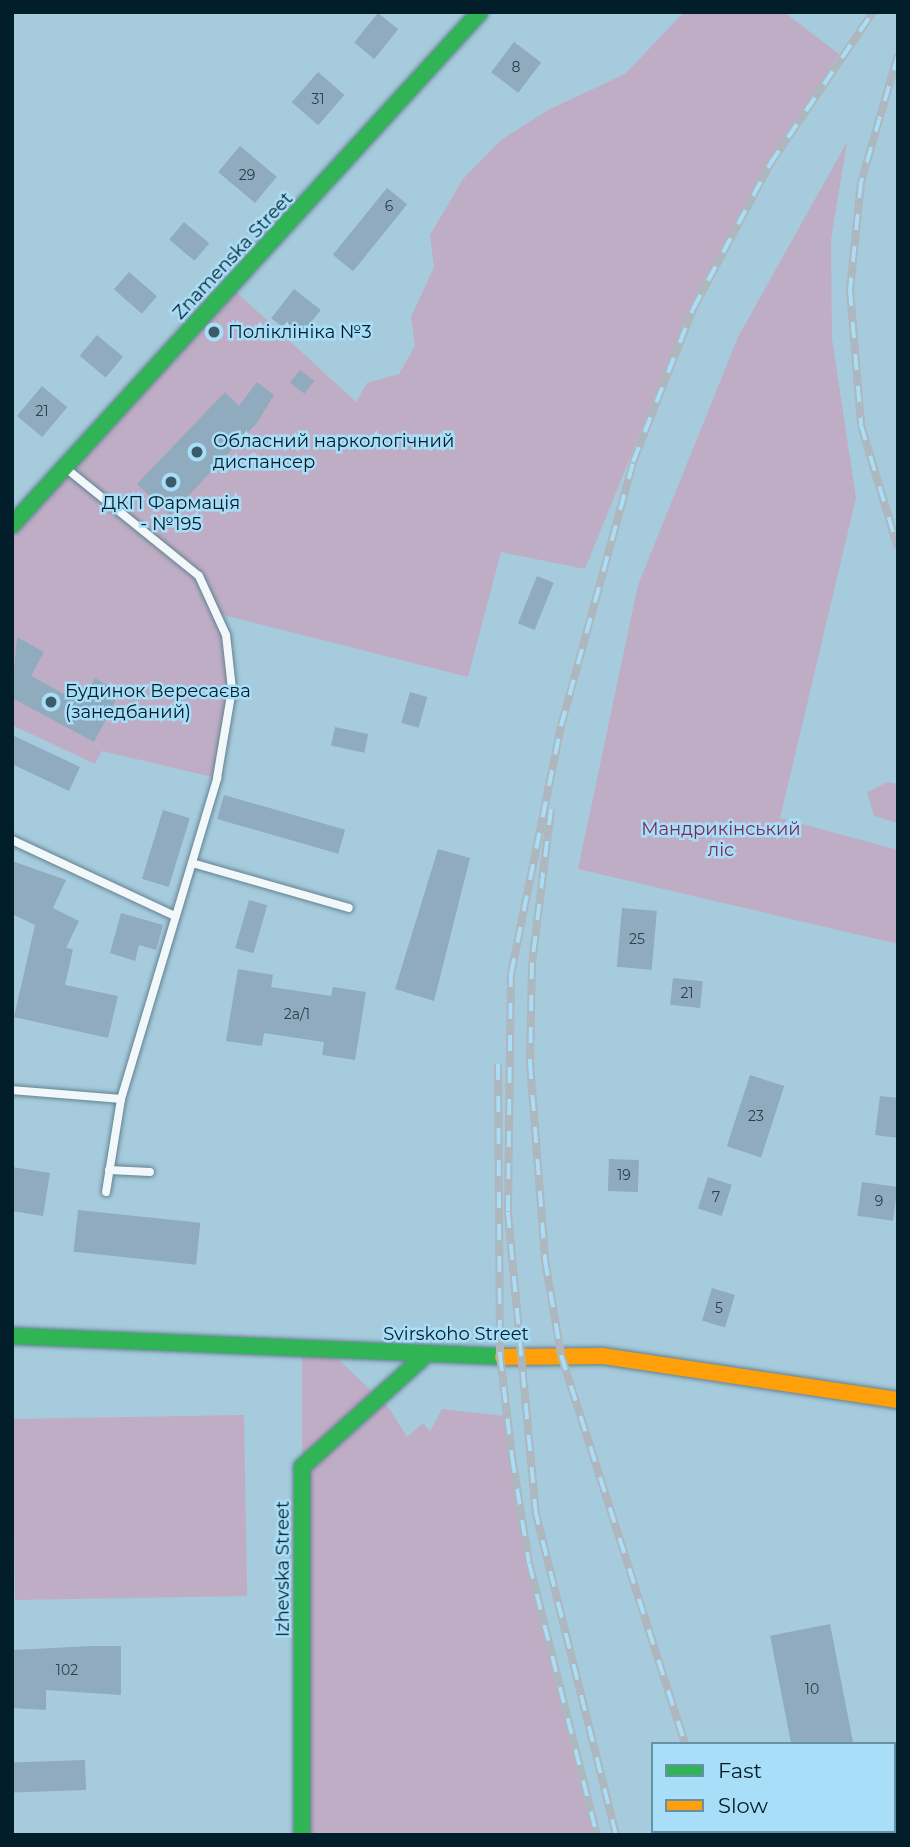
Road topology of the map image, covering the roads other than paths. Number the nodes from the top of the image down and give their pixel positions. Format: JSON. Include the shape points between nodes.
{"nodes":[{"id":1,"x":480,"y":12,"type":"edge"},
{"id":2,"x":63,"y":466,"type":"junction"},
{"id":3,"x":12,"y":525,"type":"edge"},
{"id":4,"x":12,"y":839,"type":"edge"},
{"id":5,"x":192,"y":863,"type":"junction"},
{"id":6,"x":349,"y":908,"type":"dead end"},
{"id":7,"x":175,"y":916,"type":"junction"},
{"id":8,"x":12,"y":1090,"type":"edge"},
{"id":9,"x":121,"y":1099,"type":"junction"},
{"id":10,"x":108,"y":1170,"type":"junction"},
{"id":11,"x":150,"y":1172,"type":"dead end"},
{"id":12,"x":106,"y":1192,"type":"dead end"},
{"id":13,"x":12,"y":1336,"type":"edge"},
{"id":14,"x":422,"y":1357,"type":"junction"},
{"id":15,"x":898,"y":1400,"type":"edge"},
{"id":16,"x":302,"y":1835,"type":"edge"}],
"edges":[{"from":1,"to":2,"type":"street","name":"Znamenska Street"},
{"from":2,"to":3,"type":"street","name":"Znamenska Street"},
{"from":2,"to":5,"type":"lane","via":[[199,576],[226,635],[232,689],[228,731]]},
{"from":4,"to":7,"type":"lane"},
{"from":5,"to":6,"type":"lane"},
{"from":5,"to":7,"type":"lane"},
{"from":7,"to":9,"type":"lane"},
{"from":8,"to":9,"type":"lane"},
{"from":9,"to":10,"type":"lane"},
{"from":10,"to":11,"type":"lane"},
{"from":10,"to":12,"type":"lane"},
{"from":13,"to":14,"type":"street","name":"Svirskoho Street"},
{"from":14,"to":15,"type":"street","name":"Svirskoho Street","via":[[603,1356]]},
{"from":14,"to":16,"type":"street","name":"Izhevska Street","via":[[302,1467]]}]}
